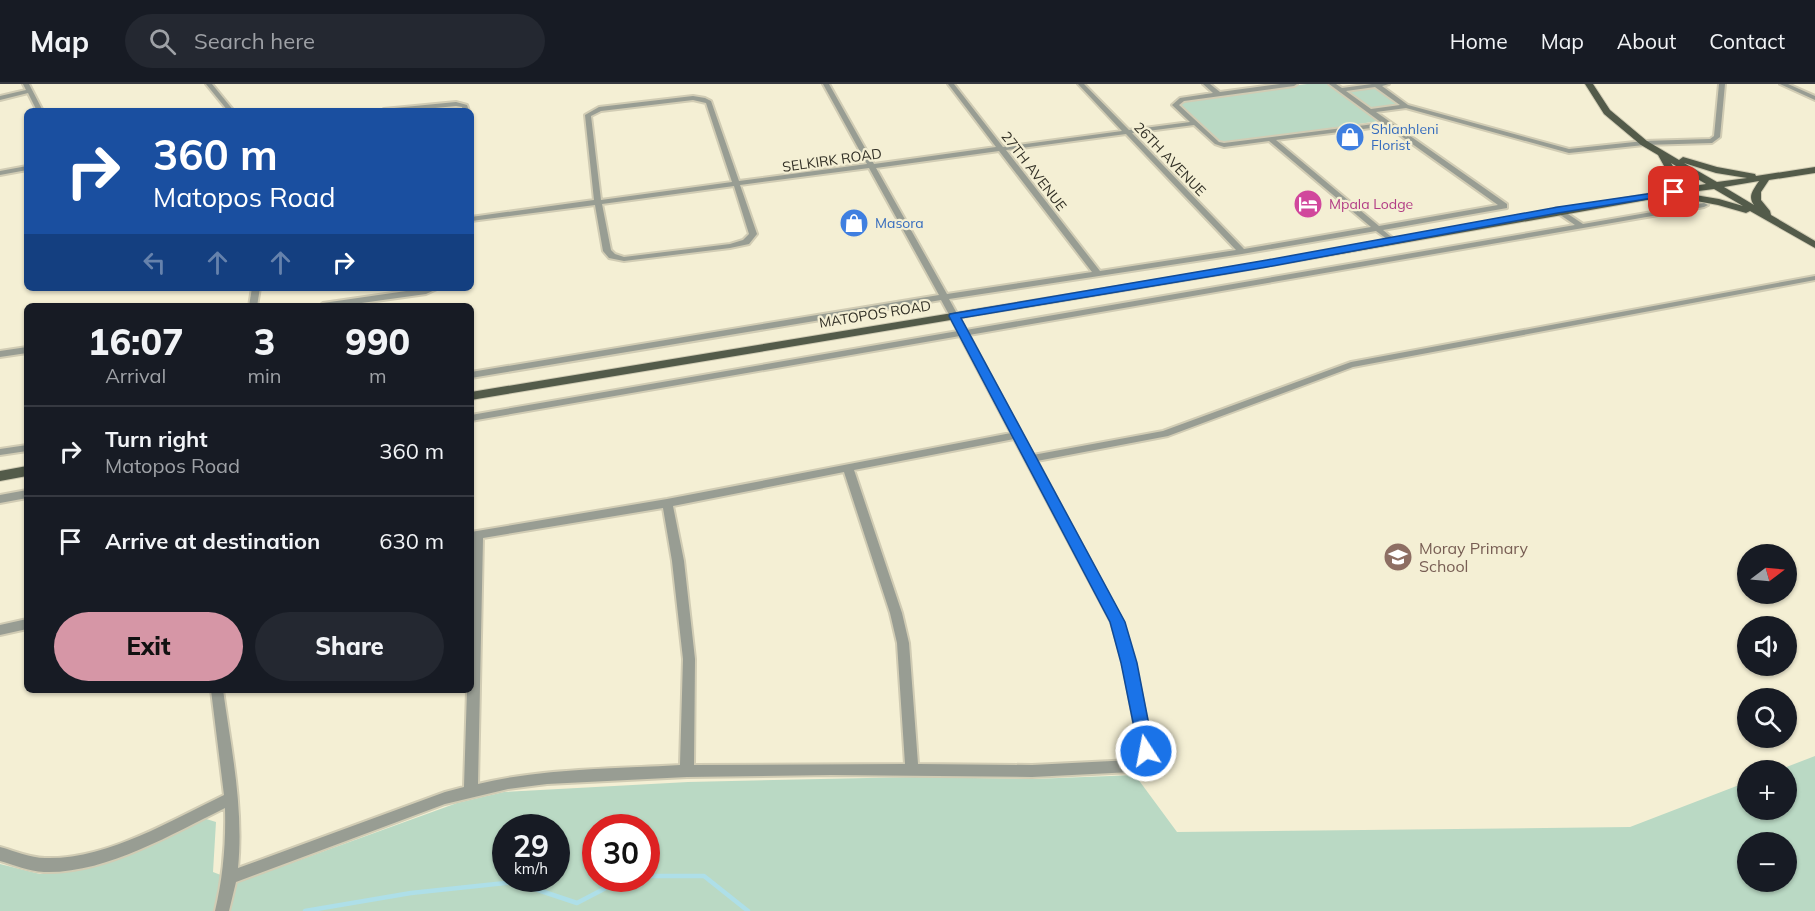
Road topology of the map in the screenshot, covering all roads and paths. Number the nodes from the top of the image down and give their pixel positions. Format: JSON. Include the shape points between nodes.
{"nodes":[{"id":1,"x":26,"y":84,"type":"edge"},
{"id":2,"x":208,"y":84,"type":"edge"},
{"id":3,"x":826,"y":84,"type":"edge"},
{"id":4,"x":951,"y":84,"type":"edge"},
{"id":5,"x":1081,"y":84,"type":"edge"},
{"id":6,"x":1206,"y":84,"type":"edge"},
{"id":7,"x":1294,"y":84,"type":"edge"},
{"id":8,"x":1332,"y":84,"type":"edge"},
{"id":9,"x":1386,"y":84,"type":"edge"},
{"id":10,"x":1590,"y":84,"type":"edge"},
{"id":11,"x":1722,"y":84,"type":"edge"},
{"id":12,"x":1783,"y":84,"type":"edge"},
{"id":13,"x":1377,"y":86,"type":"junction"},
{"id":14,"x":1341,"y":90,"type":"junction"},
{"id":15,"x":30,"y":91,"type":"junction"},
{"id":16,"x":1218,"y":94,"type":"junction"},
{"id":17,"x":0,"y":98,"type":"edge"},
{"id":18,"x":1815,"y":99,"type":"edge"},
{"id":19,"x":1406,"y":106,"type":"junction"},
{"id":20,"x":38,"y":108,"type":"edge"},
{"id":21,"x":228,"y":108,"type":"edge"},
{"id":22,"x":410,"y":108,"type":"edge"},
{"id":23,"x":464,"y":108,"type":"edge"},
{"id":24,"x":1370,"y":111,"type":"junction"},
{"id":25,"x":1196,"y":123,"type":"junction"},
{"id":26,"x":1388,"y":124,"type":"junction"},
{"id":27,"x":1127,"y":132,"type":"junction"},
{"id":28,"x":1272,"y":140,"type":"junction"},
{"id":29,"x":1644,"y":143,"type":"junction"},
{"id":30,"x":1001,"y":149,"type":"junction"},
{"id":31,"x":1658,"y":151,"type":"junction"},
{"id":32,"x":872,"y":167,"type":"junction"},
{"id":33,"x":24,"y":169,"type":"edge"},
{"id":34,"x":1815,"y":170,"type":"edge"},
{"id":35,"x":0,"y":173,"type":"edge"},
{"id":36,"x":1766,"y":178,"type":"junction"},
{"id":37,"x":738,"y":185,"type":"junction"},
{"id":38,"x":1716,"y":186,"type":"junction"},
{"id":39,"x":1659,"y":195,"type":"junction"},
{"id":40,"x":598,"y":203,"type":"junction"},
{"id":41,"x":1704,"y":205,"type":"dead end"},
{"id":42,"x":1558,"y":210,"type":"junction"},
{"id":43,"x":474,"y":219,"type":"edge"},
{"id":44,"x":1773,"y":220,"type":"junction"},
{"id":45,"x":1582,"y":226,"type":"junction"},
{"id":46,"x":1377,"y":229,"type":"junction"},
{"id":47,"x":1391,"y":240,"type":"junction"},
{"id":48,"x":1815,"y":245,"type":"edge"},
{"id":49,"x":1242,"y":252,"type":"junction"},
{"id":50,"x":1098,"y":274,"type":"junction"},
{"id":51,"x":1815,"y":278,"type":"edge"},
{"id":52,"x":426,"y":291,"type":"edge"},
{"id":53,"x":944,"y":297,"type":"junction"},
{"id":54,"x":344,"y":303,"type":"edge"},
{"id":55,"x":954,"y":316,"type":"junction"},
{"id":56,"x":964,"y":334,"type":"junction"},
{"id":57,"x":24,"y":350,"type":"edge"},
{"id":58,"x":0,"y":354,"type":"edge"},
{"id":59,"x":474,"y":375,"type":"edge"},
{"id":60,"x":474,"y":396,"type":"edge"},
{"id":61,"x":474,"y":417,"type":"edge"},
{"id":62,"x":1016,"y":435,"type":"junction"},
{"id":63,"x":24,"y":448,"type":"edge"},
{"id":64,"x":0,"y":452,"type":"edge"},
{"id":65,"x":1030,"y":459,"type":"junction"},
{"id":66,"x":848,"y":468,"type":"junction"},
{"id":67,"x":24,"y":472,"type":"edge"},
{"id":68,"x":0,"y":476,"type":"edge"},
{"id":69,"x":24,"y":494,"type":"edge"},
{"id":70,"x":0,"y":498,"type":"edge"},
{"id":71,"x":667,"y":503,"type":"junction"},
{"id":72,"x":474,"y":536,"type":"edge"},
{"id":73,"x":24,"y":625,"type":"edge"},
{"id":74,"x":0,"y":630,"type":"edge"},
{"id":75,"x":217,"y":693,"type":"edge"},
{"id":76,"x":472,"y":693,"type":"edge"},
{"id":77,"x":912,"y":769,"type":"junction"},
{"id":78,"x":687,"y":771,"type":"junction"},
{"id":79,"x":471,"y":790,"type":"junction"},
{"id":80,"x":230,"y":799,"type":"junction"},
{"id":81,"x":0,"y":854,"type":"edge"},
{"id":82,"x":231,"y":877,"type":"junction"},
{"id":83,"x":222,"y":911,"type":"edge"}],
"edges":[{"from":1,"to":15,"type":"street"},
{"from":2,"to":21,"type":"street"},
{"from":3,"to":32,"type":"street"},
{"from":4,"to":30,"type":"street","name":"27TH AVENUE"},
{"from":5,"to":27,"type":"street","name":"26TH AVENUE"},
{"from":6,"to":16,"type":"street"},
{"from":7,"to":16,"type":"street"},
{"from":8,"to":14,"type":"street"},
{"from":9,"to":13,"type":"street"},
{"from":10,"to":29,"type":"main road","via":[[1607,112]]},
{"from":11,"to":29,"type":"street","via":[[1715,140]]},
{"from":12,"to":18,"type":"street"},
{"from":13,"to":14,"type":"street"},
{"from":13,"to":19,"type":"street"},
{"from":14,"to":24,"type":"street"},
{"from":15,"to":17,"type":"street"},
{"from":15,"to":20,"type":"street"},
{"from":16,"to":25,"type":"street","via":[[1182,99],[1176,104]]},
{"from":19,"to":24,"type":"street"},
{"from":19,"to":29,"type":"street","via":[[1569,150]]},
{"from":22,"to":23,"type":"street","via":[[444,104]]},
{"from":24,"to":26,"type":"street"},
{"from":25,"to":27,"type":"street","name":"SELKIRK ROAD"},
{"from":25,"to":28,"type":"street","via":[[1222,144]]},
{"from":26,"to":28,"type":"street"},
{"from":26,"to":46,"type":"street","via":[[1504,206]]},
{"from":27,"to":30,"type":"street","name":"SELKIRK ROAD"},
{"from":27,"to":49,"type":"street","name":"26TH AVENUE"},
{"from":28,"to":46,"type":"street"},
{"from":29,"to":31,"type":"main road"},
{"from":30,"to":32,"type":"street","name":"SELKIRK ROAD"},
{"from":30,"to":50,"type":"street","name":"27TH AVENUE"},
{"from":31,"to":36,"type":"main road","via":[[1716,170]]},
{"from":31,"to":38,"type":"main road"},
{"from":31,"to":39,"type":"main road","via":[[1674,175]]},
{"from":32,"to":37,"type":"street","name":"SELKIRK ROAD"},
{"from":32,"to":53,"type":"street"},
{"from":33,"to":35,"type":"street"},
{"from":34,"to":36,"type":"main road","name":"MATOPOS ROAD"},
{"from":36,"to":38,"type":"main road","name":"MATOPOS ROAD"},
{"from":36,"to":44,"type":"main road","via":[[1756,192],[1756,201]]},
{"from":37,"to":40,"type":"street","name":"SELKIRK ROAD"},
{"from":37,"to":40,"type":"street","via":[[753,234],[746,242],[730,246],[618,259],[607,251]]},
{"from":37,"to":40,"type":"street","via":[[706,100],[693,98],[605,108],[588,115]]},
{"from":38,"to":39,"type":"main road","name":"MATOPOS ROAD"},
{"from":38,"to":44,"type":"main road"},
{"from":39,"to":42,"type":"main road","name":"MATOPOS ROAD"},
{"from":39,"to":44,"type":"main road","via":[[1719,202]]},
{"from":40,"to":43,"type":"street","name":"SELKIRK ROAD"},
{"from":41,"to":45,"type":"street"},
{"from":42,"to":45,"type":"street"},
{"from":42,"to":47,"type":"main road","name":"MATOPOS ROAD"},
{"from":44,"to":48,"type":"main road"},
{"from":45,"to":56,"type":"street"},
{"from":46,"to":47,"type":"street"},
{"from":46,"to":49,"type":"street"},
{"from":47,"to":55,"type":"main road","name":"MATOPOS ROAD"},
{"from":49,"to":50,"type":"street"},
{"from":50,"to":53,"type":"street"},
{"from":51,"to":65,"type":"street","via":[[1351,365],[1173,432]]},
{"from":52,"to":54,"type":"street"},
{"from":53,"to":55,"type":"street"},
{"from":53,"to":59,"type":"street"},
{"from":55,"to":56,"type":"street"},
{"from":55,"to":60,"type":"main road","name":"MATOPOS ROAD"},
{"from":56,"to":61,"type":"street"},
{"from":56,"to":62,"type":"street"},
{"from":57,"to":58,"type":"street"},
{"from":62,"to":65,"type":"street"},
{"from":62,"to":66,"type":"street"},
{"from":63,"to":64,"type":"street"},
{"from":65,"to":77,"type":"street","via":[[1121,630],[1146,751],[1143,762],[1132,766],[1032,771]]},
{"from":66,"to":71,"type":"street"},
{"from":66,"to":77,"type":"street","via":[[903,643]]},
{"from":67,"to":68,"type":"main road"},
{"from":69,"to":70,"type":"street"},
{"from":71,"to":72,"type":"street"},
{"from":71,"to":78,"type":"street","via":[[680,571],[689,659]]},
{"from":73,"to":74,"type":"street"},
{"from":75,"to":80,"type":"street"},
{"from":76,"to":79,"type":"street"},
{"from":77,"to":78,"type":"street"},
{"from":78,"to":79,"type":"street","via":[[547,778]]},
{"from":79,"to":82,"type":"street"},
{"from":80,"to":81,"type":"street","via":[[122,848],[73,862],[44,865]]},
{"from":80,"to":82,"type":"street","via":[[234,835]]},
{"from":82,"to":83,"type":"street"}]}
